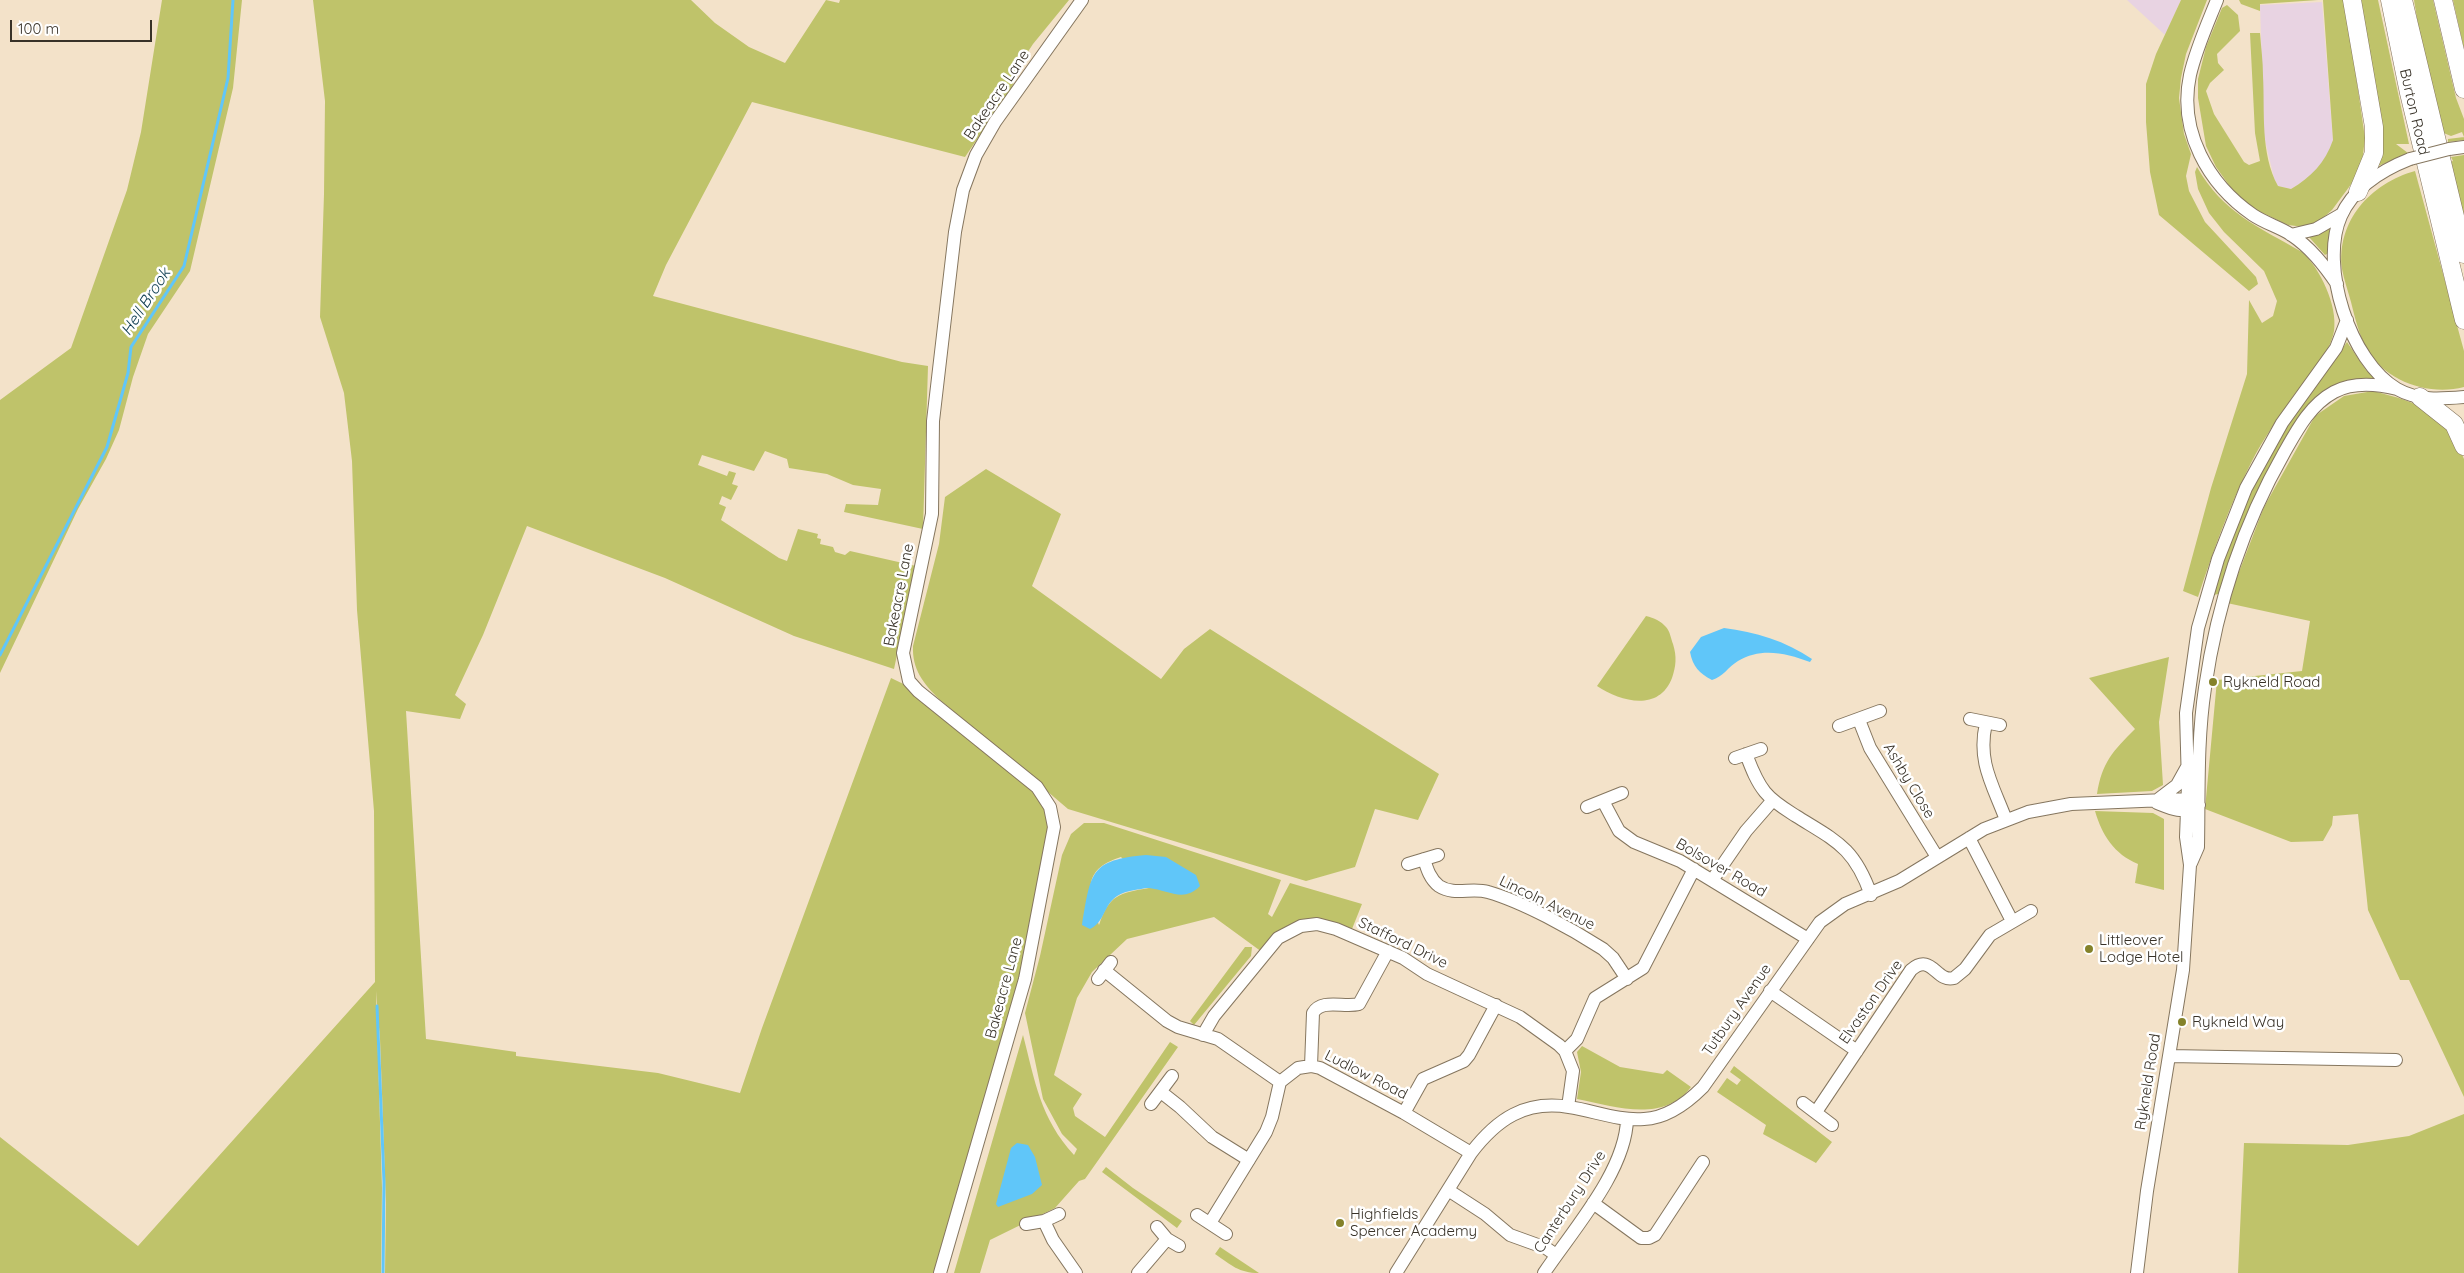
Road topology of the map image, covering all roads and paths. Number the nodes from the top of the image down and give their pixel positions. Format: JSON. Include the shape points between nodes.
{"nodes":[{"id":1,"x":1082,"y":0,"type":"edge"},
{"id":2,"x":2217,"y":0,"type":"edge"},
{"id":3,"x":2352,"y":0,"type":"edge"},
{"id":4,"x":2390,"y":0,"type":"edge"},
{"id":5,"x":2404,"y":0,"type":"edge"},
{"id":6,"x":2444,"y":0,"type":"edge"},
{"id":7,"x":2464,"y":89,"type":"edge"},
{"id":8,"x":2464,"y":147,"type":"edge"},
{"id":9,"x":2358,"y":192,"type":"junction"},
{"id":10,"x":2342,"y":214,"type":"junction"},
{"id":11,"x":2291,"y":234,"type":"junction"},
{"id":12,"x":2464,"y":254,"type":"edge"},
{"id":13,"x":2337,"y":284,"type":"junction"},
{"id":14,"x":2347,"y":320,"type":"junction"},
{"id":15,"x":2464,"y":320,"type":"edge"},
{"id":16,"x":2397,"y":389,"type":"junction"},
{"id":17,"x":2420,"y":397,"type":"junction"},
{"id":18,"x":2464,"y":397,"type":"edge"},
{"id":19,"x":2464,"y":446,"type":"edge"},
{"id":20,"x":1880,"y":711,"type":"dead end"},
{"id":21,"x":1970,"y":719,"type":"dead end"},
{"id":22,"x":1859,"y":720,"type":"junction"},
{"id":23,"x":1986,"y":723,"type":"junction"},
{"id":24,"x":2000,"y":725,"type":"dead end"},
{"id":25,"x":1839,"y":726,"type":"dead end"},
{"id":26,"x":1761,"y":749,"type":"dead end"},
{"id":27,"x":2187,"y":767,"type":"junction"},
{"id":28,"x":1622,"y":793,"type":"dead end"},
{"id":29,"x":1773,"y":800,"type":"junction"},
{"id":30,"x":1602,"y":801,"type":"junction"},
{"id":31,"x":2155,"y":802,"type":"junction"},
{"id":32,"x":2191,"y":805,"type":"junction"},
{"id":33,"x":1587,"y":807,"type":"dead end"},
{"id":34,"x":2006,"y":820,"type":"junction"},
{"id":35,"x":1969,"y":838,"type":"junction"},
{"id":36,"x":1438,"y":856,"type":"dead end"},
{"id":37,"x":1937,"y":857,"type":"junction"},
{"id":38,"x":1424,"y":859,"type":"junction"},
{"id":39,"x":1408,"y":864,"type":"dead end"},
{"id":40,"x":1694,"y":869,"type":"junction"},
{"id":41,"x":1712,"y":879,"type":"junction"},
{"id":42,"x":1871,"y":894,"type":"junction"},
{"id":43,"x":2031,"y":911,"type":"dead end"},
{"id":44,"x":2012,"y":921,"type":"junction"},
{"id":45,"x":1808,"y":938,"type":"junction"},
{"id":46,"x":1388,"y":951,"type":"junction"},
{"id":47,"x":1104,"y":971,"type":"dead end"},
{"id":48,"x":1627,"y":979,"type":"junction"},
{"id":49,"x":1770,"y":991,"type":"junction"},
{"id":50,"x":1496,"y":1005,"type":"junction"},
{"id":51,"x":1203,"y":1035,"type":"junction"},
{"id":52,"x":1566,"y":1051,"type":"junction"},
{"id":53,"x":1857,"y":1051,"type":"junction"},
{"id":54,"x":2169,"y":1056,"type":"junction"},
{"id":55,"x":2396,"y":1060,"type":"dead end"},
{"id":56,"x":1312,"y":1066,"type":"junction"},
{"id":57,"x":1172,"y":1076,"type":"dead end"},
{"id":58,"x":1280,"y":1082,"type":"junction"},
{"id":59,"x":1161,"y":1092,"type":"junction"},
{"id":60,"x":1803,"y":1103,"type":"dead end"},
{"id":61,"x":1150,"y":1104,"type":"dead end"},
{"id":62,"x":1568,"y":1107,"type":"junction"},
{"id":63,"x":1816,"y":1112,"type":"junction"},
{"id":64,"x":1404,"y":1113,"type":"junction"},
{"id":65,"x":1628,"y":1119,"type":"junction"},
{"id":66,"x":1832,"y":1125,"type":"dead end"},
{"id":67,"x":1471,"y":1153,"type":"junction"},
{"id":68,"x":1249,"y":1160,"type":"junction"},
{"id":69,"x":1702,"y":1162,"type":"dead end"},
{"id":70,"x":1448,"y":1190,"type":"junction"},
{"id":71,"x":1593,"y":1203,"type":"junction"},
{"id":72,"x":1058,"y":1214,"type":"dead end"},
{"id":73,"x":1197,"y":1215,"type":"dead end"},
{"id":74,"x":1044,"y":1221,"type":"junction"},
{"id":75,"x":1026,"y":1224,"type":"dead end"},
{"id":76,"x":1210,"y":1224,"type":"junction"},
{"id":77,"x":1157,"y":1227,"type":"dead end"},
{"id":78,"x":1226,"y":1234,"type":"dead end"},
{"id":79,"x":1167,"y":1239,"type":"junction"},
{"id":80,"x":1178,"y":1246,"type":"dead end"},
{"id":81,"x":1556,"y":1255,"type":"junction"},
{"id":82,"x":940,"y":1273,"type":"edge"},
{"id":83,"x":1076,"y":1273,"type":"edge"},
{"id":84,"x":1138,"y":1273,"type":"edge"},
{"id":85,"x":1396,"y":1273,"type":"edge"},
{"id":86,"x":1544,"y":1273,"type":"edge"},
{"id":87,"x":2137,"y":1273,"type":"edge"}],
"edges":[{"from":1,"to":82,"type":"street","name":"Bakeacre Lane","via":[[996,122],[976,155],[963,190],[955,232],[933,421],[932,514],[903,653],[909,681],[1038,787],[1050,807],[1054,827],[1025,979]]},
{"from":2,"to":11,"type":"street","via":[[2190,76],[2188,107],[2193,138],[2208,169],[2225,192],[2256,217]]},
{"from":3,"to":9,"type":"highway","via":[[2374,134],[2374,153]]},
{"from":4,"to":15,"type":"highway","name":"Burton Road"},
{"from":5,"to":12,"type":"highway"},
{"from":6,"to":7,"type":"highway"},
{"from":8,"to":9,"type":"street","bridge":true,"via":[[2410,160],[2381,173]]},
{"from":9,"to":10,"type":"street"},
{"from":10,"to":11,"type":"street","via":[[2316,229]]},
{"from":10,"to":13,"type":"street","via":[[2335,242]]},
{"from":11,"to":13,"type":"street","via":[[2318,258]]},
{"from":13,"to":14,"type":"street"},
{"from":14,"to":16,"type":"street","via":[[2365,358]]},
{"from":14,"to":27,"type":"street","name":"Rykneld Road","via":[[2336,348],[2282,422],[2263,455],[2231,522],[2193,652],[2186,713]]},
{"from":16,"to":17,"type":"street","name":"Rykneld Road"},
{"from":16,"to":32,"type":"street","name":"Rykneld Road","via":[[2374,384],[2354,386],[2324,399],[2300,426],[2261,497],[2235,562],[2212,642]]},
{"from":17,"to":18,"type":"street","name":"Rykneld Road"},
{"from":17,"to":19,"type":"highway","via":[[2454,424]]},
{"from":20,"to":22,"type":"street"},
{"from":21,"to":23,"type":"street"},
{"from":22,"to":25,"type":"street"},
{"from":22,"to":37,"type":"street","name":"Ashby Close","via":[[1870,748]]},
{"from":23,"to":24,"type":"street"},
{"from":23,"to":34,"type":"street","via":[[1982,757]]},
{"from":26,"to":29,"type":"street","via":[[1740,756]]},
{"from":27,"to":31,"type":"street","via":[[2177,785]]},
{"from":27,"to":32,"type":"street","name":"Rykneld Road"},
{"from":28,"to":30,"type":"street"},
{"from":29,"to":41,"type":"street"},
{"from":29,"to":42,"type":"street","via":[[1848,851],[1860,866]]},
{"from":30,"to":33,"type":"street"},
{"from":30,"to":40,"type":"street","name":"Bolsover Road","via":[[1619,831],[1634,842]]},
{"from":31,"to":32,"type":"street","name":"Tutbury Avenue","via":[[2173,810]]},
{"from":31,"to":34,"type":"street","name":"Tutbury Avenue","via":[[2071,804],[2028,812]]},
{"from":32,"to":54,"type":"street","name":"Rykneld Road","via":[[2186,837],[2190,865],[2183,970]]},
{"from":34,"to":35,"type":"street","name":"Tutbury Avenue"},
{"from":35,"to":37,"type":"street","name":"Tutbury Avenue"},
{"from":35,"to":44,"type":"street"},
{"from":36,"to":38,"type":"street"},
{"from":37,"to":42,"type":"street","name":"Tutbury Avenue","via":[[1899,882]]},
{"from":38,"to":39,"type":"street"},
{"from":38,"to":48,"type":"street","name":"Lincoln Avenue","via":[[1432,879],[1440,886],[1458,891],[1488,892],[1528,908],[1603,949]]},
{"from":40,"to":41,"type":"street","name":"Bolsover Road"},
{"from":40,"to":48,"type":"street","via":[[1649,960]]},
{"from":41,"to":45,"type":"street","name":"Bolsover Road"},
{"from":42,"to":45,"type":"street","name":"Tutbury Avenue","via":[[1832,911]]},
{"from":43,"to":44,"type":"street","name":"Elvaston Drive"},
{"from":44,"to":53,"type":"street","name":"Elvaston Drive","via":[[1990,935],[1965,969],[1954,978],[1944,977],[1924,963],[1918,964]]},
{"from":45,"to":49,"type":"street","name":"Tutbury Avenue"},
{"from":46,"to":50,"type":"street","name":"Stafford Drive","via":[[1427,974]]},
{"from":46,"to":51,"type":"street","name":"Stafford Drive","via":[[1317,924],[1291,930],[1278,938],[1264,954],[1208,1024]]},
{"from":46,"to":56,"type":"street","via":[[1359,1004],[1316,1007],[1313,1013]]},
{"from":47,"to":51,"type":"street","via":[[1167,1021]]},
{"from":48,"to":52,"type":"street","via":[[1595,998],[1577,1038]]},
{"from":49,"to":53,"type":"street"},
{"from":49,"to":65,"type":"street","name":"Tutbury Avenue","via":[[1704,1087],[1675,1110],[1646,1119]]},
{"from":50,"to":52,"type":"street","name":"Stafford Drive","via":[[1520,1017]]},
{"from":50,"to":64,"type":"street","via":[[1464,1061],[1422,1079]]},
{"from":51,"to":58,"type":"street","via":[[1218,1039]]},
{"from":52,"to":62,"type":"street","via":[[1573,1071]]},
{"from":53,"to":63,"type":"street","name":"Elvaston Drive"},
{"from":54,"to":55,"type":"street"},
{"from":54,"to":87,"type":"street","name":"Rykneld Road"},
{"from":56,"to":58,"type":"street","name":"Ludlow Road","via":[[1298,1068]]},
{"from":56,"to":64,"type":"street","name":"Ludlow Road"},
{"from":57,"to":59,"type":"street"},
{"from":58,"to":68,"type":"street","via":[[1272,1118]]},
{"from":59,"to":61,"type":"street"},
{"from":59,"to":68,"type":"street","via":[[1212,1137]]},
{"from":60,"to":63,"type":"street"},
{"from":62,"to":65,"type":"street","name":"Tutbury Avenue"},
{"from":62,"to":67,"type":"street","name":"Tutbury Avenue","via":[[1543,1106],[1522,1110],[1492,1127]]},
{"from":63,"to":66,"type":"street"},
{"from":64,"to":67,"type":"street","name":"Ludlow Road"},
{"from":65,"to":71,"type":"street","name":"Canterbury Drive","via":[[1622,1152]]},
{"from":67,"to":70,"type":"street","name":"Tutbury Avenue"},
{"from":68,"to":76,"type":"street"},
{"from":69,"to":71,"type":"street","via":[[1655,1235],[1649,1238],[1641,1238]]},
{"from":70,"to":81,"type":"street","via":[[1510,1235]]},
{"from":70,"to":85,"type":"street","name":"Tutbury Avenue"},
{"from":71,"to":81,"type":"street","name":"Canterbury Drive"},
{"from":72,"to":74,"type":"street"},
{"from":73,"to":76,"type":"street"},
{"from":74,"to":75,"type":"street"},
{"from":74,"to":83,"type":"street"},
{"from":76,"to":78,"type":"street"},
{"from":77,"to":79,"type":"street"},
{"from":79,"to":80,"type":"street"},
{"from":79,"to":84,"type":"street"},
{"from":81,"to":86,"type":"street","name":"Canterbury Drive"}]}
